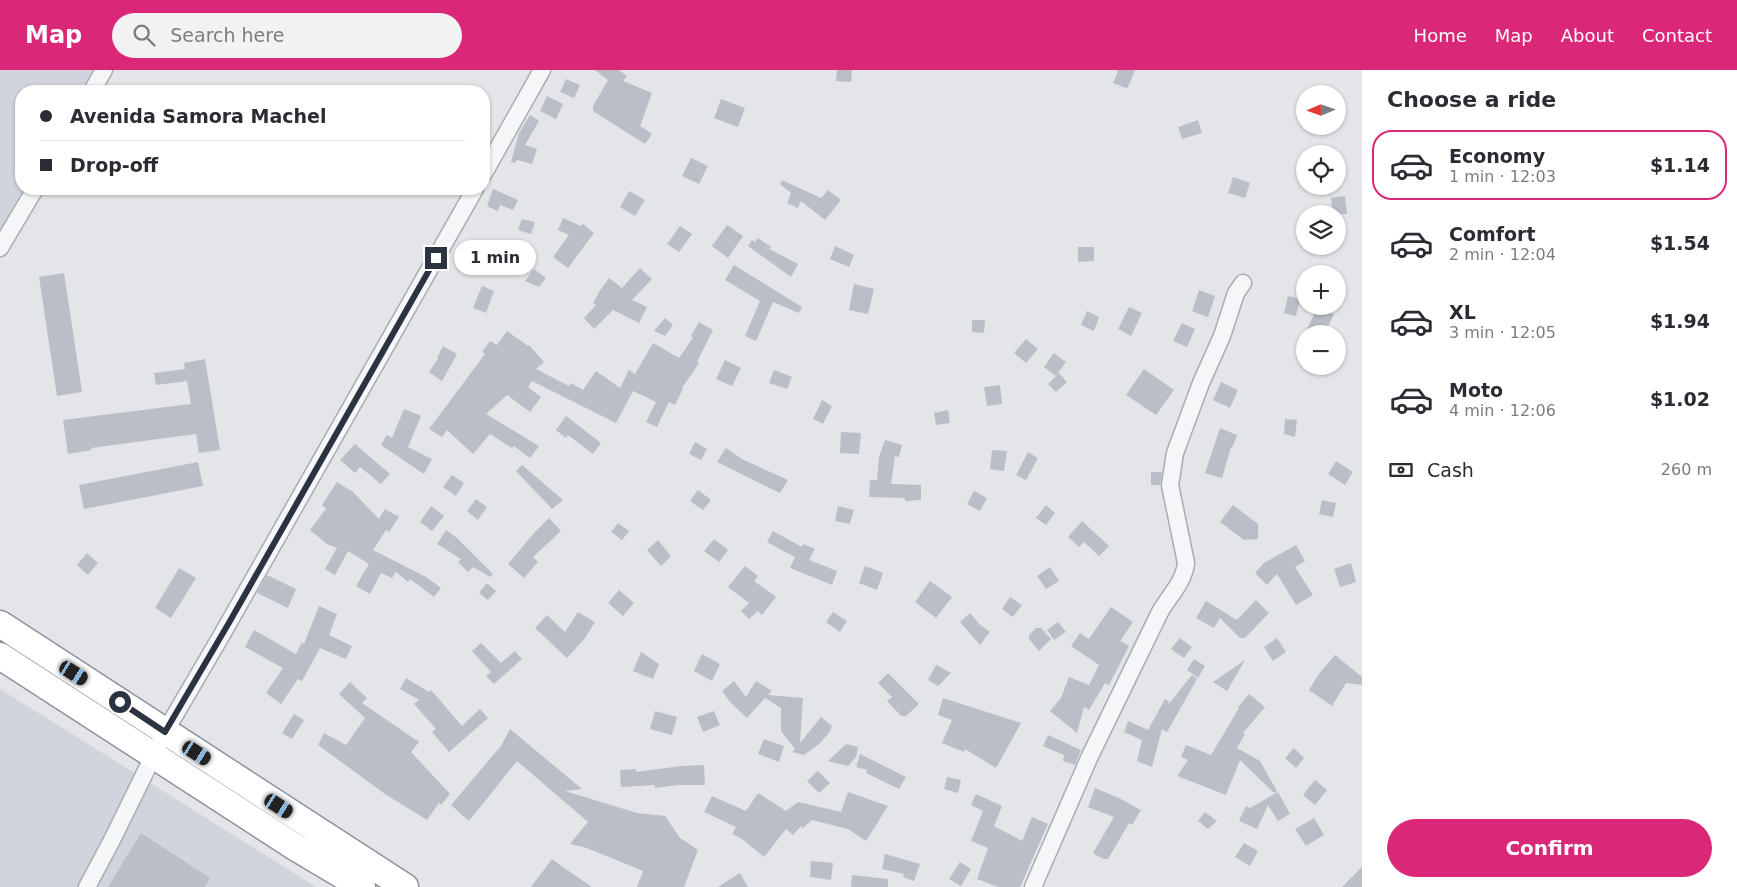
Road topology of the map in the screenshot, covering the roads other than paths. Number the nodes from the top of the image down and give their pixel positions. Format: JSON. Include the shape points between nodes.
{"nodes":[{"id":1,"x":104,"y":70,"type":"edge"},
{"id":2,"x":542,"y":70,"type":"edge"},
{"id":3,"x":95,"y":85,"type":"edge"},
{"id":4,"x":490,"y":161,"type":"edge"},
{"id":5,"x":31,"y":195,"type":"edge"},
{"id":6,"x":472,"y":195,"type":"edge"},
{"id":7,"x":0,"y":248,"type":"edge"},
{"id":8,"x":1243,"y":283,"type":"dead end"},
{"id":9,"x":0,"y":624,"type":"edge"},
{"id":10,"x":0,"y":656,"type":"edge"},
{"id":11,"x":159,"y":743,"type":"junction"},
{"id":12,"x":87,"y":887,"type":"edge"},
{"id":13,"x":362,"y":887,"type":"edge"},
{"id":14,"x":405,"y":887,"type":"edge"},
{"id":15,"x":1033,"y":887,"type":"edge"}],
"edges":[{"from":1,"to":3,"type":"street"},
{"from":2,"to":4,"type":"street"},
{"from":5,"to":7,"type":"street"},
{"from":6,"to":11,"type":"street"},
{"from":8,"to":15,"type":"street","via":[[1236,293],[1175,453],[1170,485],[1186,563],[1185,573],[1160,612],[1090,756]]},
{"from":9,"to":11,"type":"highway"},
{"from":10,"to":11,"type":"highway"},
{"from":11,"to":12,"type":"street"},
{"from":11,"to":13,"type":"highway","via":[[287,842]]},
{"from":11,"to":14,"type":"highway"}]}
